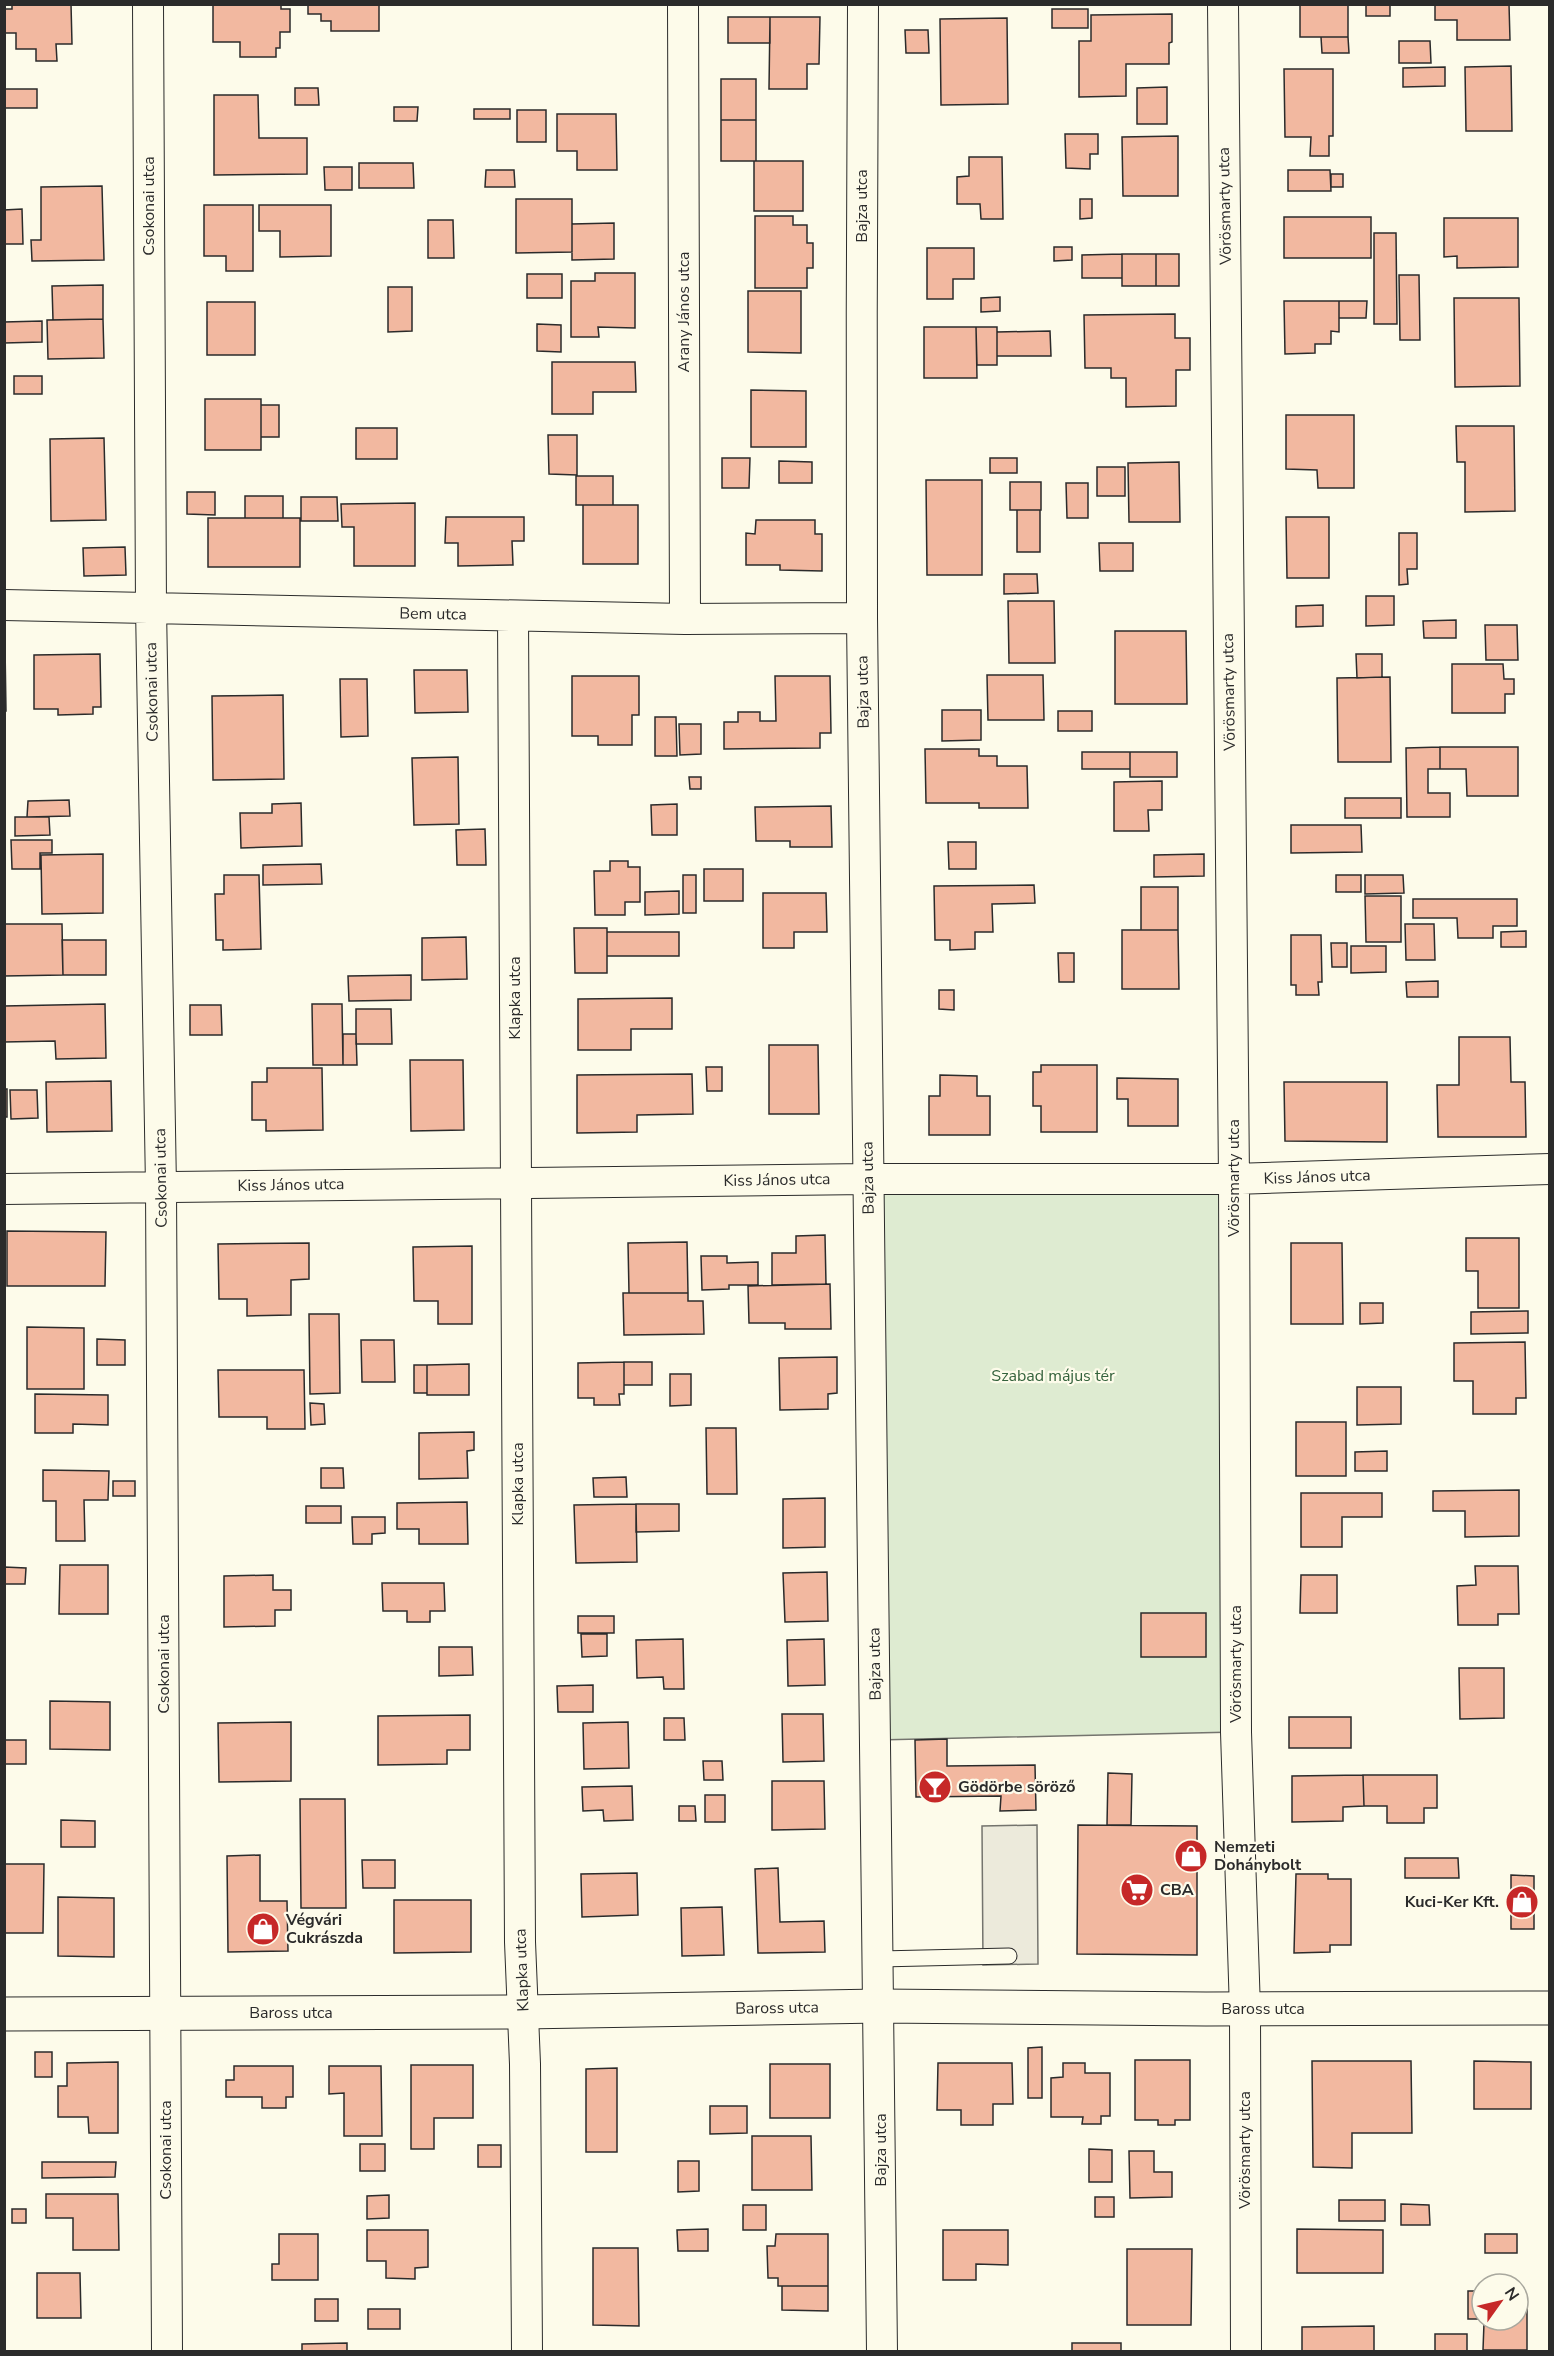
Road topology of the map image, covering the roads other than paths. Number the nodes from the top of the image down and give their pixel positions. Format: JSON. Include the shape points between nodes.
{"nodes":[{"id":1,"x":147,"y":4,"type":"edge"},
{"id":2,"x":683,"y":4,"type":"edge"},
{"id":3,"x":863,"y":4,"type":"edge"},
{"id":4,"x":1223,"y":4,"type":"edge"},
{"id":5,"x":4,"y":605,"type":"edge"},
{"id":6,"x":151,"y":607,"type":"junction"},
{"id":7,"x":513,"y":616,"type":"junction"},
{"id":8,"x":862,"y":618,"type":"junction"},
{"id":9,"x":685,"y":620,"type":"junction"},
{"id":10,"x":1550,"y":1169,"type":"edge"},
{"id":11,"x":868,"y":1179,"type":"junction"},
{"id":12,"x":1234,"y":1179,"type":"junction"},
{"id":13,"x":516,"y":1184,"type":"junction"},
{"id":14,"x":161,"y":1186,"type":"junction"},
{"id":15,"x":4,"y":1189,"type":"edge"},
{"id":16,"x":1010,"y":1956,"type":"dead end"},
{"id":17,"x":880,"y":1959,"type":"junction"},
{"id":18,"x":880,"y":2007,"type":"junction"},
{"id":19,"x":1550,"y":2008,"type":"edge"},
{"id":20,"x":1245,"y":2010,"type":"junction"},
{"id":21,"x":523,"y":2012,"type":"junction"},
{"id":22,"x":166,"y":2013,"type":"junction"},
{"id":23,"x":4,"y":2014,"type":"edge"},
{"id":24,"x":167,"y":2352,"type":"edge"},
{"id":25,"x":527,"y":2352,"type":"edge"},
{"id":26,"x":882,"y":2352,"type":"edge"},
{"id":27,"x":1246,"y":2352,"type":"edge"}],
"edges":[{"from":1,"to":6,"type":"street","name":"Csokonai utca"},
{"from":2,"to":9,"type":"street","name":"Arany János utca"},
{"from":3,"to":8,"type":"street","name":"Bajza utca"},
{"from":4,"to":12,"type":"street","name":"Vörösmarty utca"},
{"from":5,"to":6,"type":"street","name":"Bem utca"},
{"from":6,"to":7,"type":"street","name":"Bem utca"},
{"from":6,"to":14,"type":"street","name":"Csokonai utca"},
{"from":7,"to":9,"type":"street","name":"Bem utca"},
{"from":7,"to":13,"type":"street","name":"Klapka utca"},
{"from":8,"to":9,"type":"street","name":"Bem utca"},
{"from":8,"to":11,"type":"street","name":"Bajza utca"},
{"from":10,"to":12,"type":"street","name":"Kiss János utca"},
{"from":11,"to":12,"type":"street","name":"Kiss János utca"},
{"from":11,"to":13,"type":"street","name":"Kiss János utca"},
{"from":11,"to":17,"type":"street","name":"Bajza utca"},
{"from":12,"to":20,"type":"street","name":"Vörösmarty utca","via":[[1236,1732]]},
{"from":13,"to":14,"type":"street","name":"Kiss János utca"},
{"from":13,"to":21,"type":"street","name":"Klapka utca"},
{"from":14,"to":15,"type":"street","name":"Kiss János utca"},
{"from":14,"to":22,"type":"street","name":"Csokonai utca"},
{"from":16,"to":17,"type":"lane"},
{"from":17,"to":18,"type":"street","name":"Bajza utca"},
{"from":18,"to":20,"type":"street","name":"Baross utca"},
{"from":18,"to":21,"type":"street","name":"Baross utca"},
{"from":18,"to":26,"type":"street","name":"Bajza utca"},
{"from":19,"to":20,"type":"street","name":"Baross utca"},
{"from":20,"to":27,"type":"street","name":"Vörösmarty utca"},
{"from":21,"to":22,"type":"street","name":"Baross utca"},
{"from":21,"to":25,"type":"street","name":"Klapka utca"},
{"from":22,"to":23,"type":"street","name":"Baross utca"},
{"from":22,"to":24,"type":"street","name":"Csokonai utca"}]}
